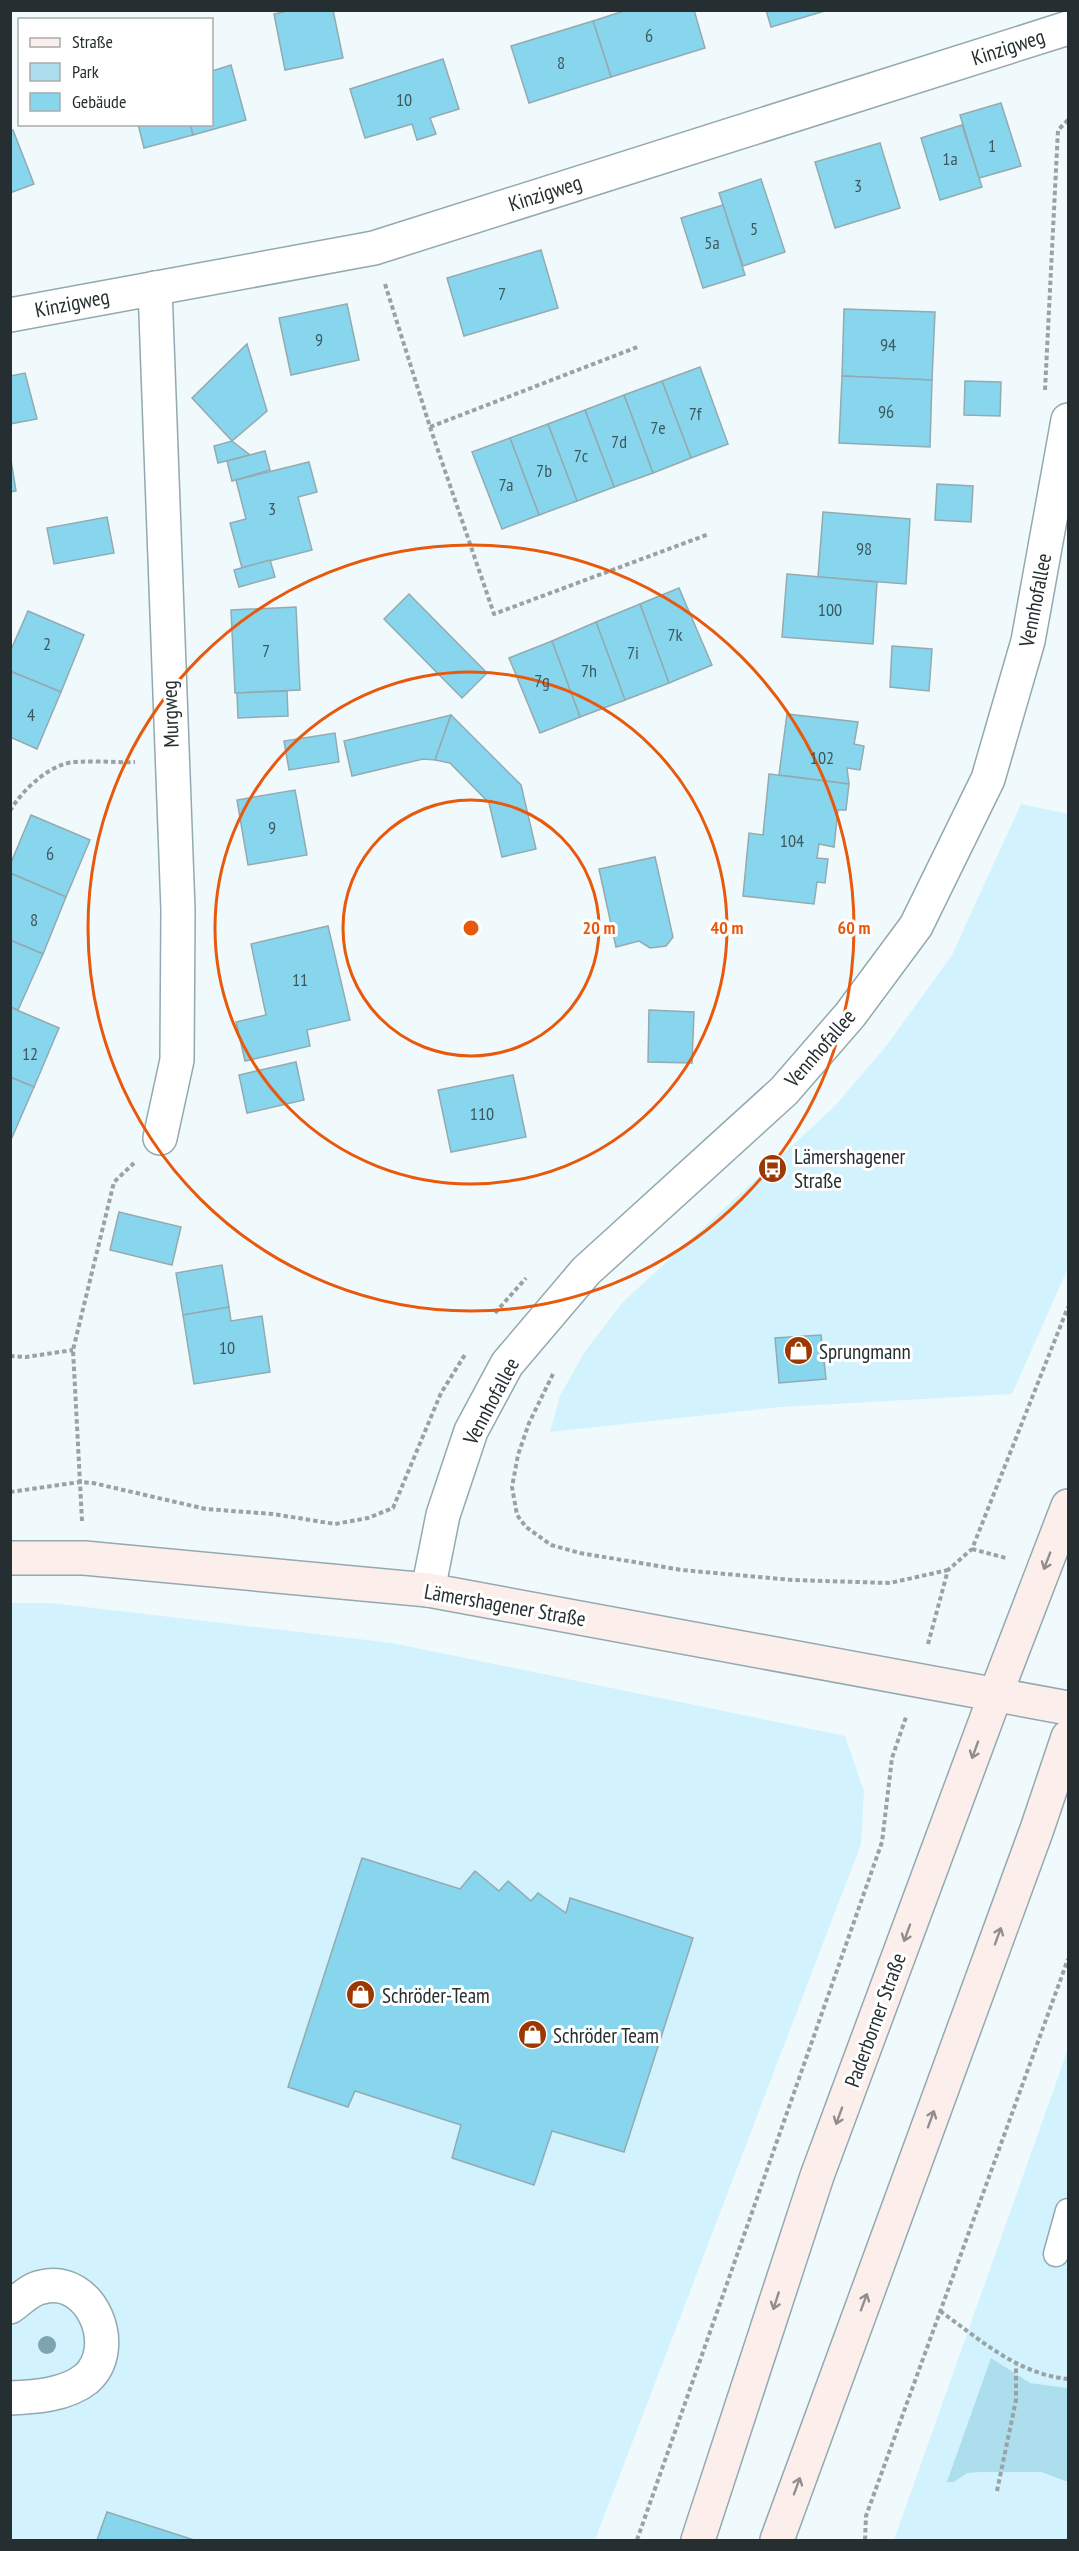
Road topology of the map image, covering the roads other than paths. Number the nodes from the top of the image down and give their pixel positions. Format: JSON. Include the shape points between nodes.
{"nodes":[{"id":1,"x":1068,"y":28,"type":"edge"},
{"id":2,"x":155,"y":288,"type":"junction"},
{"id":3,"x":10,"y":315,"type":"edge"},
{"id":4,"x":1057,"y":411,"type":"edge"},
{"id":5,"x":160,"y":1138,"type":"road end"},
{"id":6,"x":1068,"y":1506,"type":"edge"},
{"id":7,"x":10,"y":1558,"type":"edge"},
{"id":8,"x":428,"y":1590,"type":"junction"},
{"id":9,"x":995,"y":1696,"type":"junction"},
{"id":10,"x":1068,"y":1708,"type":"edge"},
{"id":11,"x":1068,"y":1737,"type":"edge"},
{"id":12,"x":1068,"y":2211,"type":"edge"},
{"id":13,"x":1056,"y":2254,"type":"dead end"},
{"id":14,"x":10,"y":2307,"type":"edge"},
{"id":15,"x":10,"y":2398,"type":"edge"},
{"id":16,"x":698,"y":2541,"type":"edge"},
{"id":17,"x":777,"y":2541,"type":"edge"}],
"edges":[{"from":1,"to":2,"type":"street","name":"Kinzigweg","via":[[374,248]]},
{"from":2,"to":3,"type":"street","name":"Kinzigweg"},
{"from":2,"to":5,"type":"street","name":"Murgweg","via":[[178,910],[177,1060]]},
{"from":4,"to":8,"type":"street","name":"Vennhofallee","via":[[1028,641],[988,779],[916,926],[850,1015],[784,1091],[586,1271],[507,1364],[471,1431],[443,1515]]},
{"from":6,"to":9,"type":"main road","name":"Paderborner Straße","one_way":true},
{"from":7,"to":8,"type":"main road","name":"Lämershagener Straße","via":[[84,1558]]},
{"from":8,"to":9,"type":"main road","name":"Lämershagener Straße"},
{"from":9,"to":10,"type":"main road","name":"Lämershagener Straße"},
{"from":9,"to":16,"type":"main road","name":"Paderborner Straße","one_way":true,"via":[[817,2176]]},
{"from":17,"to":11,"type":"main road","one_way":true},
{"from":12,"to":13,"type":"lane"},
{"from":14,"to":15,"type":"street","via":[[42,2287],[66,2288],[88,2303],[103,2339],[98,2361],[84,2380],[55,2392]]}]}
